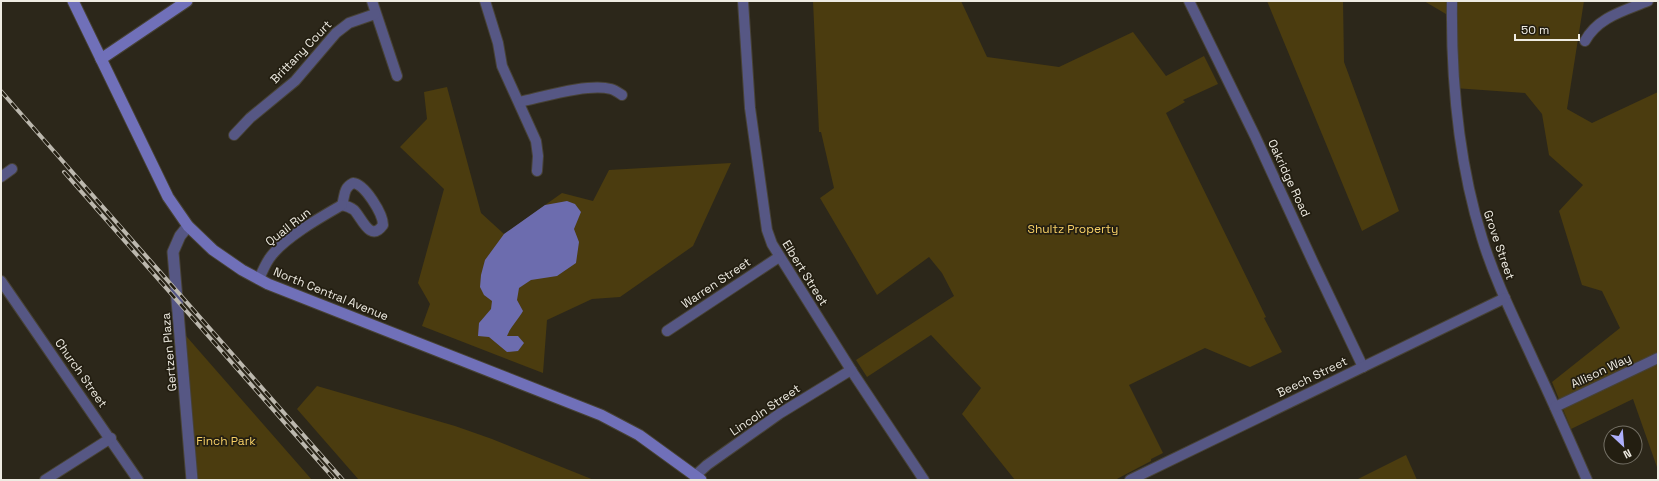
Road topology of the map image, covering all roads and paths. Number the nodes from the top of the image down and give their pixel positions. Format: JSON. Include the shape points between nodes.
{"nodes":[{"id":1,"x":73,"y":1,"type":"edge"},
{"id":2,"x":187,"y":1,"type":"edge"},
{"id":3,"x":372,"y":1,"type":"edge"},
{"id":4,"x":485,"y":1,"type":"edge"},
{"id":5,"x":743,"y":1,"type":"edge"},
{"id":6,"x":1189,"y":1,"type":"edge"},
{"id":7,"x":1452,"y":1,"type":"edge"},
{"id":8,"x":1648,"y":1,"type":"edge"},
{"id":9,"x":375,"y":14,"type":"junction"},
{"id":10,"x":1584,"y":41,"type":"dead end"},
{"id":11,"x":101,"y":59,"type":"junction"},
{"id":12,"x":397,"y":76,"type":"dead end"},
{"id":13,"x":622,"y":95,"type":"dead end"},
{"id":14,"x":519,"y":102,"type":"junction"},
{"id":15,"x":234,"y":134,"type":"dead end"},
{"id":16,"x":12,"y":169,"type":"dead end"},
{"id":17,"x":536,"y":170,"type":"dead end"},
{"id":18,"x":1,"y":177,"type":"edge"},
{"id":19,"x":342,"y":205,"type":"junction"},
{"id":20,"x":188,"y":226,"type":"junction"},
{"id":21,"x":779,"y":256,"type":"junction"},
{"id":22,"x":259,"y":279,"type":"junction"},
{"id":23,"x":1,"y":281,"type":"edge"},
{"id":24,"x":1505,"y":298,"type":"junction"},
{"id":25,"x":667,"y":331,"type":"dead end"},
{"id":26,"x":1658,"y":358,"type":"edge"},
{"id":27,"x":1363,"y":367,"type":"junction"},
{"id":28,"x":851,"y":370,"type":"junction"},
{"id":29,"x":1555,"y":407,"type":"junction"},
{"id":30,"x":110,"y":438,"type":"junction"},
{"id":31,"x":699,"y":478,"type":"edge"},
{"id":32,"x":44,"y":480,"type":"edge"},
{"id":33,"x":138,"y":480,"type":"edge"},
{"id":34,"x":192,"y":480,"type":"edge"},
{"id":35,"x":924,"y":480,"type":"edge"},
{"id":36,"x":1130,"y":480,"type":"edge"},
{"id":37,"x":1587,"y":480,"type":"edge"}],
"edges":[{"from":1,"to":11,"type":"main road","name":"North Central Avenue"},
{"from":2,"to":11,"type":"main road"},
{"from":3,"to":9,"type":"street"},
{"from":4,"to":14,"type":"street","via":[[502,66]]},
{"from":5,"to":21,"type":"street","name":"Elbert Street","via":[[750,108],[766,223],[772,244]]},
{"from":6,"to":27,"type":"street","name":"Oakridge Road"},
{"from":7,"to":24,"type":"street","name":"Grove Street","via":[[1453,73],[1461,149],[1474,210]]},
{"from":8,"to":10,"type":"street","via":[[1603,20]]},
{"from":9,"to":12,"type":"street"},
{"from":9,"to":15,"type":"street","name":"Brittany Court","via":[[349,23],[336,32],[295,81]]},
{"from":11,"to":20,"type":"main road","name":"North Central Avenue","via":[[168,197]]},
{"from":13,"to":14,"type":"street","via":[[612,89],[598,88]]},
{"from":14,"to":17,"type":"street","via":[[536,141]]},
{"from":16,"to":18,"type":"street"},
{"from":19,"to":19,"type":"street","via":[[352,209],[371,231],[376,231],[384,225],[381,215],[357,183],[345,190]]},
{"from":19,"to":22,"type":"street","name":"Quail Run","via":[[279,248],[269,259]]},
{"from":20,"to":22,"type":"main road","name":"North Central Avenue","via":[[225,260]]},
{"from":20,"to":34,"type":"street","name":"Gertzen Plaza","via":[[173,252]]},
{"from":21,"to":25,"type":"street","name":"Warren Street"},
{"from":21,"to":28,"type":"street","name":"Elbert Street"},
{"from":22,"to":31,"type":"main road","name":"North Central Avenue","via":[[601,415],[639,435]]},
{"from":23,"to":30,"type":"street","name":"Church Street"},
{"from":24,"to":27,"type":"street","name":"Beech Street"},
{"from":24,"to":29,"type":"street","name":"Grove Street"},
{"from":26,"to":29,"type":"street","name":"Allison Way"},
{"from":27,"to":36,"type":"street","name":"Beech Street"},
{"from":28,"to":31,"type":"street","name":"Lincoln Street","via":[[779,414],[707,465]]},
{"from":28,"to":35,"type":"street","name":"Elbert Street"},
{"from":29,"to":37,"type":"street","name":"Grove Street"},
{"from":30,"to":32,"type":"street"},
{"from":30,"to":33,"type":"street","name":"Church Street"}]}
